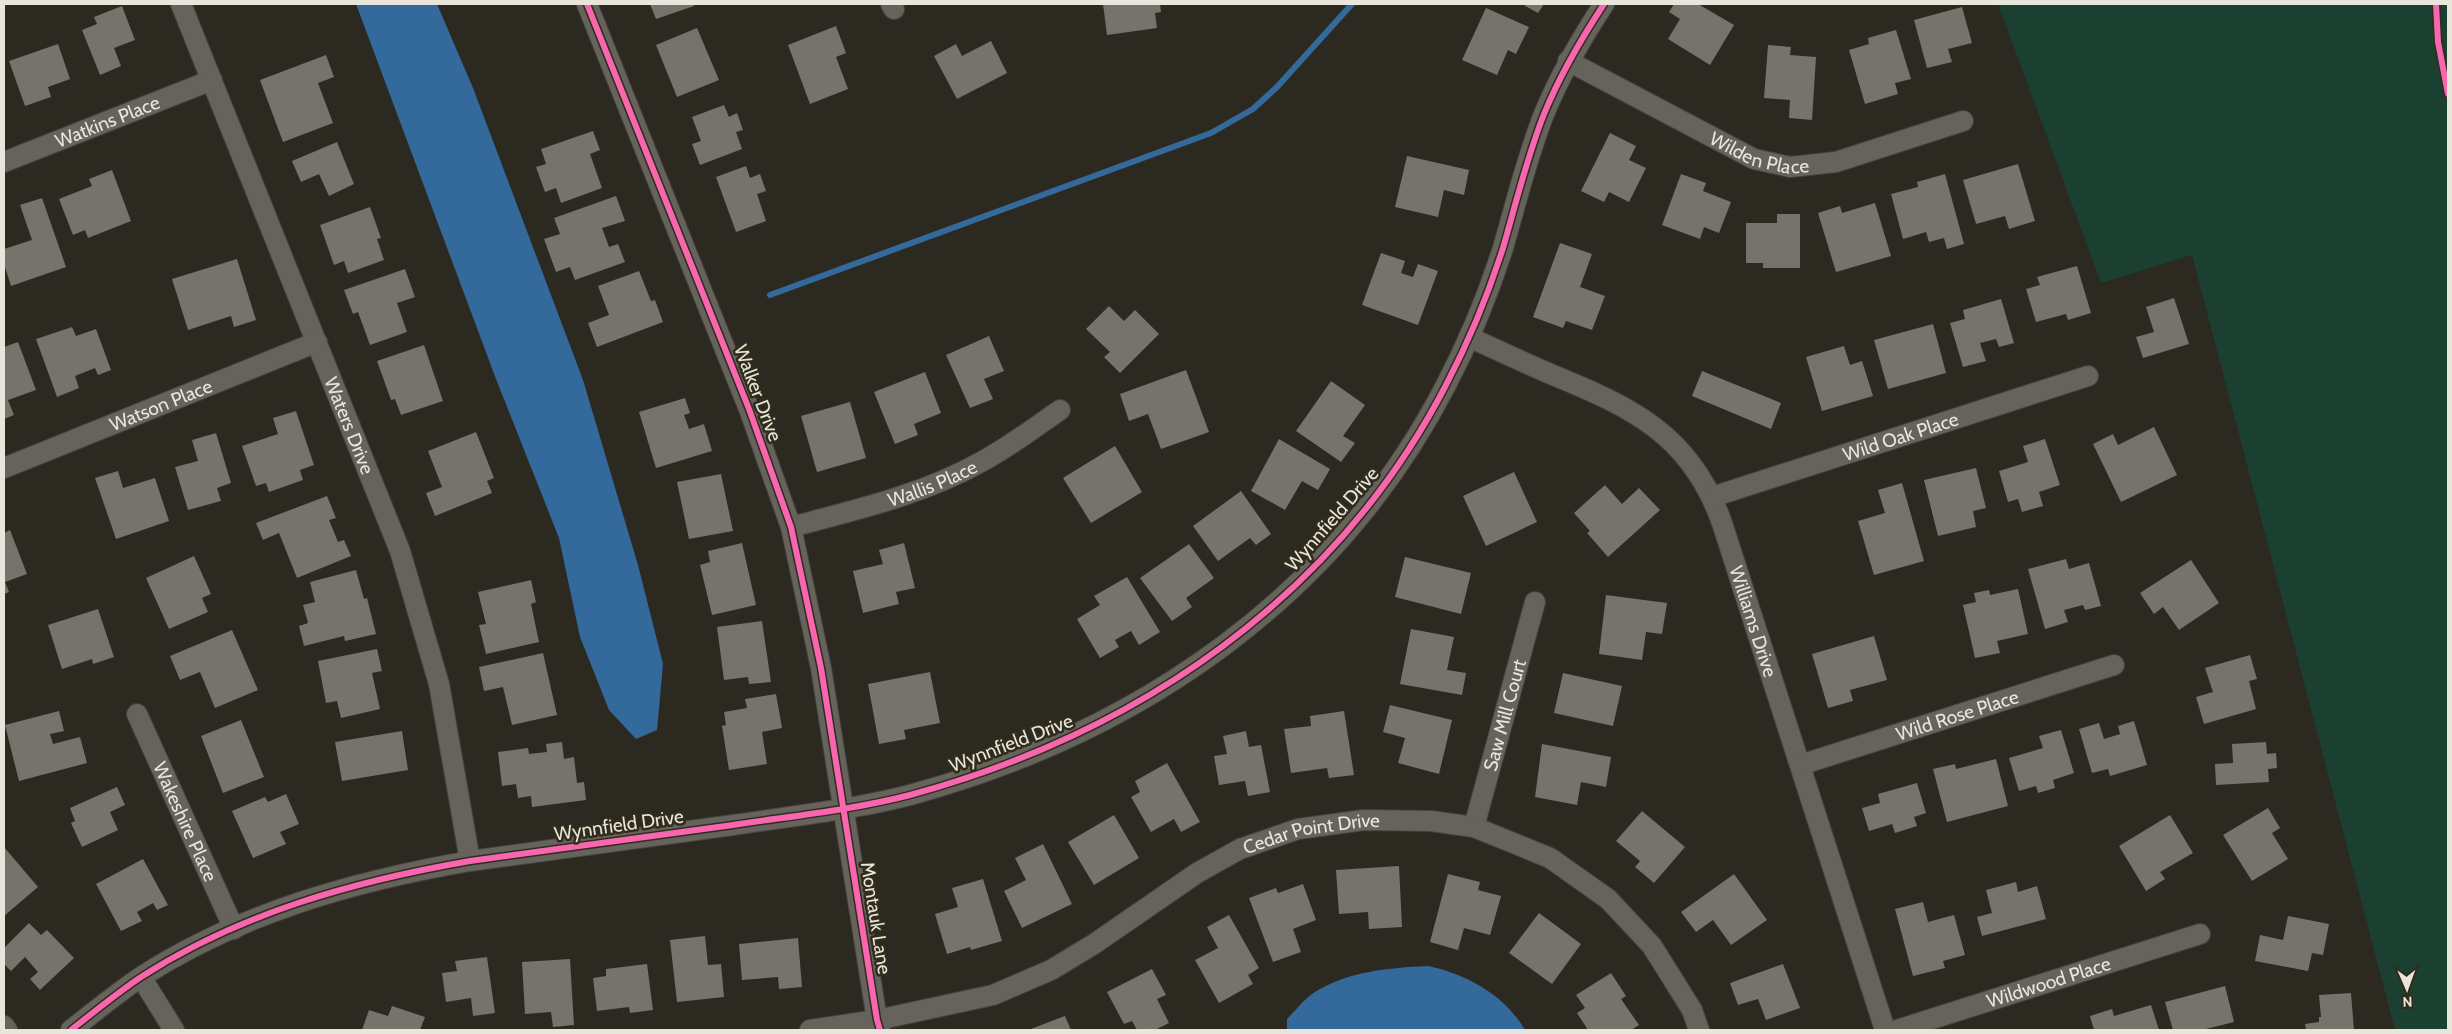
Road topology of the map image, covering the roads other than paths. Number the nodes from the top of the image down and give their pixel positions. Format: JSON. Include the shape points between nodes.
{"nodes":[{"id":1,"x":181,"y":4,"type":"edge"},
{"id":2,"x":587,"y":4,"type":"edge"},
{"id":3,"x":1604,"y":4,"type":"edge"},
{"id":4,"x":1568,"y":61,"type":"junction"},
{"id":5,"x":212,"y":80,"type":"junction"},
{"id":6,"x":1964,"y":121,"type":"dead end"},
{"id":7,"x":4,"y":162,"type":"edge"},
{"id":8,"x":1469,"y":337,"type":"junction"},
{"id":9,"x":318,"y":342,"type":"junction"},
{"id":10,"x":2088,"y":376,"type":"dead end"},
{"id":11,"x":1060,"y":410,"type":"dead end"},
{"id":12,"x":4,"y":468,"type":"edge"},
{"id":13,"x":1712,"y":497,"type":"junction"},
{"id":14,"x":791,"y":527,"type":"junction"},
{"id":15,"x":1535,"y":602,"type":"dead end"},
{"id":16,"x":2114,"y":664,"type":"dead end"},
{"id":17,"x":137,"y":714,"type":"dead end"},
{"id":18,"x":1800,"y":765,"type":"junction"},
{"id":19,"x":844,"y":809,"type":"junction"},
{"id":20,"x":1474,"y":828,"type":"junction"},
{"id":21,"x":470,"y":861,"type":"junction"},
{"id":22,"x":234,"y":929,"type":"junction"},
{"id":23,"x":2200,"y":934,"type":"dead end"},
{"id":24,"x":141,"y":977,"type":"junction"},
{"id":25,"x":878,"y":1025,"type":"edge"},
{"id":26,"x":4,"y":1026,"type":"edge"},
{"id":27,"x":7,"y":1030,"type":"edge"},
{"id":28,"x":71,"y":1030,"type":"edge"},
{"id":29,"x":174,"y":1030,"type":"edge"},
{"id":30,"x":810,"y":1030,"type":"edge"},
{"id":31,"x":1699,"y":1030,"type":"edge"},
{"id":32,"x":1885,"y":1030,"type":"edge"},
{"id":33,"x":1897,"y":1030,"type":"edge"}],
"edges":[{"from":1,"to":5,"type":"street","name":"Waters Drive"},
{"from":2,"to":14,"type":"street","name":"Walker Drive","via":[[746,401]]},
{"from":3,"to":4,"type":"street","name":"Wynnfield Drive"},
{"from":4,"to":6,"type":"street","name":"Wilden Place","via":[[1754,158],[1774,165],[1804,167],[1836,162]]},
{"from":4,"to":8,"type":"street","name":"Wynnfield Drive","via":[[1535,139],[1496,266]]},
{"from":5,"to":7,"type":"street","name":"Watkins Place"},
{"from":5,"to":9,"type":"street","name":"Waters Drive"},
{"from":8,"to":13,"type":"street","name":"Williams Drive","via":[[1639,415],[1679,449]]},
{"from":8,"to":19,"type":"street","name":"Wynnfield Drive","via":[[1432,411],[1372,500],[1292,589],[1215,653],[1146,699],[1059,742],[939,786]]},
{"from":9,"to":12,"type":"street","name":"Watson Place"},
{"from":9,"to":21,"type":"street","name":"Waters Drive","via":[[414,592],[439,684]]},
{"from":10,"to":13,"type":"street","name":"Wild Oak Place"},
{"from":11,"to":14,"type":"street","name":"Wallis Place","via":[[1004,449],[954,476],[896,498]]},
{"from":13,"to":18,"type":"street","name":"Williams Drive"},
{"from":14,"to":19,"type":"street","name":"Walker Drive","via":[[821,668]]},
{"from":15,"to":20,"type":"street","name":"Saw Mill Court"},
{"from":16,"to":18,"type":"street","name":"Wild Rose Place"},
{"from":17,"to":22,"type":"street","name":"Wakeshire Place"},
{"from":18,"to":32,"type":"street","name":"Williams Drive"},
{"from":19,"to":21,"type":"street","name":"Wynnfield Drive"},
{"from":19,"to":25,"type":"street","name":"Montauk Lane"},
{"from":20,"to":25,"type":"street","name":"Cedar Point Drive","via":[[1432,821],[1364,820],[1298,829],[1240,849],[1197,873],[1051,970],[993,995]]},
{"from":20,"to":31,"type":"street","name":"Cedar Point Drive","via":[[1550,858],[1608,899],[1652,946],[1692,1010]]},
{"from":21,"to":22,"type":"street","name":"Wynnfield Drive","via":[[414,871],[321,895]]},
{"from":22,"to":24,"type":"street","name":"Wynnfield Drive"},
{"from":23,"to":33,"type":"street","name":"Wildwood Place"},
{"from":24,"to":28,"type":"street","name":"Wynnfield Drive"},
{"from":24,"to":29,"type":"street"},
{"from":25,"to":30,"type":"street","name":"Cedar Point Drive"},
{"from":26,"to":27,"type":"street"}]}
